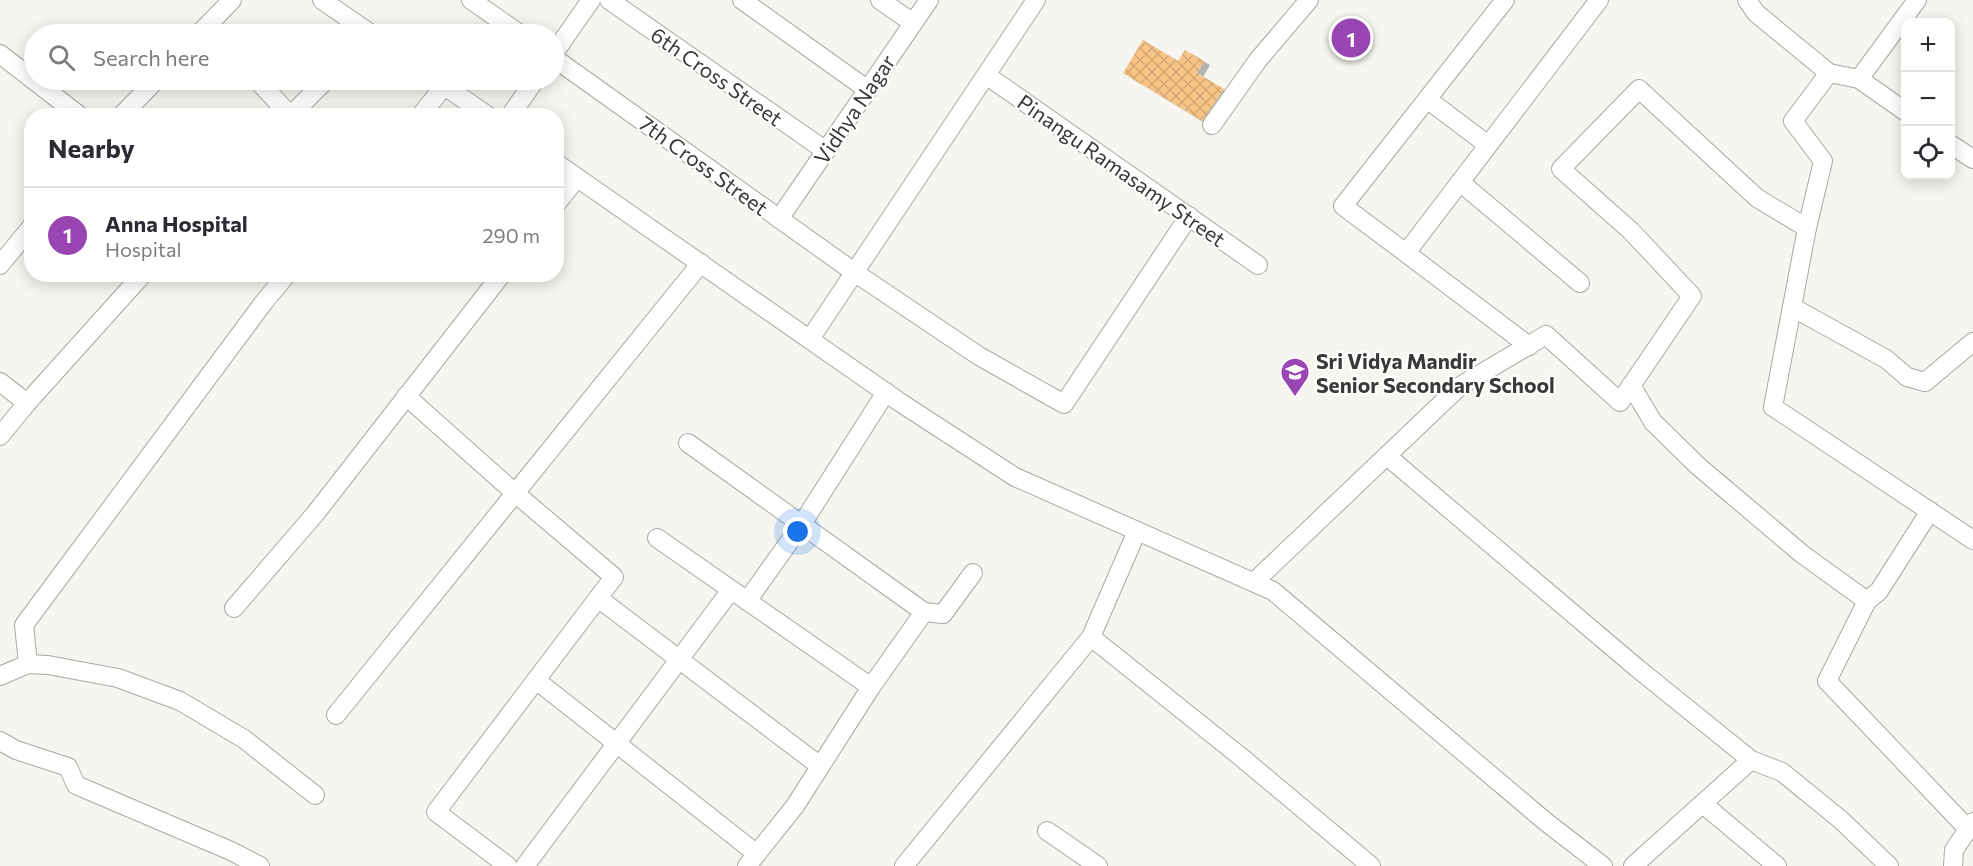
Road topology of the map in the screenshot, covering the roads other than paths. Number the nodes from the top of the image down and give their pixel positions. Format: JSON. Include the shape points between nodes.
{"nodes":[{"id":1,"x":232,"y":0,"type":"edge"},
{"id":2,"x":322,"y":0,"type":"edge"},
{"id":3,"x":471,"y":0,"type":"edge"},
{"id":4,"x":591,"y":0,"type":"edge"},
{"id":5,"x":609,"y":0,"type":"edge"},
{"id":6,"x":742,"y":0,"type":"edge"},
{"id":7,"x":880,"y":0,"type":"edge"},
{"id":8,"x":929,"y":0,"type":"edge"},
{"id":9,"x":1309,"y":0,"type":"edge"},
{"id":10,"x":1504,"y":0,"type":"edge"},
{"id":11,"x":1599,"y":0,"type":"edge"},
{"id":12,"x":1747,"y":0,"type":"edge"},
{"id":13,"x":1917,"y":0,"type":"edge"},
{"id":14,"x":1028,"y":3,"type":"edge"},
{"id":15,"x":913,"y":23,"type":"junction"},
{"id":16,"x":213,"y":24,"type":"edge"},
{"id":17,"x":357,"y":24,"type":"edge"},
{"id":18,"x":506,"y":24,"type":"edge"},
{"id":19,"x":564,"y":40,"type":"edge"},
{"id":20,"x":2,"y":60,"type":"edge"},
{"id":21,"x":564,"y":62,"type":"edge"},
{"id":22,"x":1829,"y":74,"type":"junction"},
{"id":23,"x":986,"y":75,"type":"junction"},
{"id":24,"x":24,"y":76,"type":"edge"},
{"id":25,"x":1859,"y":79,"type":"junction"},
{"id":26,"x":44,"y":90,"type":"edge"},
{"id":27,"x":146,"y":90,"type":"edge"},
{"id":28,"x":266,"y":90,"type":"edge"},
{"id":29,"x":316,"y":90,"type":"edge"},
{"id":30,"x":436,"y":90,"type":"edge"},
{"id":31,"x":452,"y":90,"type":"edge"},
{"id":32,"x":528,"y":90,"type":"edge"},
{"id":33,"x":868,"y":90,"type":"junction"},
{"id":34,"x":1427,"y":99,"type":"junction"},
{"id":35,"x":69,"y":108,"type":"edge"},
{"id":36,"x":129,"y":108,"type":"edge"},
{"id":37,"x":282,"y":108,"type":"edge"},
{"id":38,"x":298,"y":108,"type":"edge"},
{"id":39,"x":425,"y":108,"type":"edge"},
{"id":40,"x":477,"y":108,"type":"edge"},
{"id":41,"x":516,"y":108,"type":"edge"},
{"id":42,"x":1901,"y":109,"type":"edge"},
{"id":43,"x":1212,"y":124,"type":"dead end"},
{"id":44,"x":1488,"y":145,"type":"junction"},
{"id":45,"x":1955,"y":147,"type":"edge"},
{"id":46,"x":826,"y":151,"type":"junction"},
{"id":47,"x":1973,"y":159,"type":"edge"},
{"id":48,"x":564,"y":169,"type":"edge"},
{"id":49,"x":577,"y":178,"type":"junction"},
{"id":50,"x":1460,"y":182,"type":"junction"},
{"id":51,"x":564,"y":194,"type":"edge"},
{"id":52,"x":1189,"y":216,"type":"junction"},
{"id":53,"x":779,"y":219,"type":"junction"},
{"id":54,"x":1807,"y":228,"type":"junction"},
{"id":55,"x":24,"y":236,"type":"edge"},
{"id":56,"x":1406,"y":253,"type":"junction"},
{"id":57,"x":701,"y":263,"type":"junction"},
{"id":58,"x":0,"y":265,"type":"edge"},
{"id":59,"x":1258,"y":265,"type":"dead end"},
{"id":60,"x":854,"y":272,"type":"junction"},
{"id":61,"x":136,"y":282,"type":"edge"},
{"id":62,"x":280,"y":282,"type":"edge"},
{"id":63,"x":496,"y":282,"type":"edge"},
{"id":64,"x":1580,"y":283,"type":"dead end"},
{"id":65,"x":1792,"y":307,"type":"junction"},
{"id":66,"x":810,"y":339,"type":"junction"},
{"id":67,"x":1973,"y":342,"type":"edge"},
{"id":68,"x":1529,"y":346,"type":"junction"},
{"id":69,"x":0,"y":382,"type":"edge"},
{"id":70,"x":1631,"y":385,"type":"junction"},
{"id":71,"x":886,"y":392,"type":"junction"},
{"id":72,"x":406,"y":396,"type":"junction"},
{"id":73,"x":27,"y":403,"type":"junction"},
{"id":74,"x":0,"y":436,"type":"edge"},
{"id":75,"x":688,"y":443,"type":"dead end"},
{"id":76,"x":1387,"y":456,"type":"junction"},
{"id":77,"x":515,"y":493,"type":"junction"},
{"id":78,"x":1930,"y":511,"type":"junction"},
{"id":79,"x":802,"y":524,"type":"junction"},
{"id":80,"x":1137,"y":531,"type":"junction"},
{"id":81,"x":657,"y":538,"type":"dead end"},
{"id":82,"x":1973,"y":540,"type":"edge"},
{"id":83,"x":973,"y":573,"type":"dead end"},
{"id":84,"x":1254,"y":582,"type":"junction"},
{"id":85,"x":731,"y":590,"type":"junction"},
{"id":86,"x":598,"y":598,"type":"junction"},
{"id":87,"x":747,"y":601,"type":"junction"},
{"id":88,"x":1867,"y":601,"type":"junction"},
{"id":89,"x":234,"y":608,"type":"dead end"},
{"id":90,"x":924,"y":612,"type":"junction"},
{"id":91,"x":1091,"y":638,"type":"junction"},
{"id":92,"x":680,"y":659,"type":"junction"},
{"id":93,"x":28,"y":664,"type":"junction"},
{"id":94,"x":0,"y":676,"type":"edge"},
{"id":95,"x":536,"y":680,"type":"junction"},
{"id":96,"x":871,"y":687,"type":"junction"},
{"id":97,"x":336,"y":715,"type":"dead end"},
{"id":98,"x":0,"y":741,"type":"edge"},
{"id":99,"x":616,"y":745,"type":"junction"},
{"id":100,"x":1751,"y":760,"type":"junction"},
{"id":101,"x":820,"y":766,"type":"junction"},
{"id":102,"x":315,"y":795,"type":"dead end"},
{"id":103,"x":1703,"y":804,"type":"junction"},
{"id":104,"x":1971,"y":826,"type":"edge"},
{"id":105,"x":1047,"y":831,"type":"dead end"},
{"id":106,"x":752,"y":860,"type":"edge"},
{"id":107,"x":260,"y":866,"type":"edge"},
{"id":108,"x":508,"y":866,"type":"edge"},
{"id":109,"x":525,"y":866,"type":"edge"},
{"id":110,"x":904,"y":866,"type":"edge"},
{"id":111,"x":1098,"y":866,"type":"edge"},
{"id":112,"x":1371,"y":866,"type":"edge"},
{"id":113,"x":1603,"y":866,"type":"edge"},
{"id":114,"x":1633,"y":866,"type":"edge"},
{"id":115,"x":1778,"y":866,"type":"edge"},
{"id":116,"x":1888,"y":866,"type":"edge"},
{"id":117,"x":1953,"y":866,"type":"edge"}],
"edges":[{"from":1,"to":16,"type":"street"},
{"from":2,"to":17,"type":"street"},
{"from":3,"to":18,"type":"street"},
{"from":4,"to":19,"type":"street"},
{"from":5,"to":46,"type":"street","name":"6th Cross Street"},
{"from":6,"to":33,"type":"street"},
{"from":7,"to":15,"type":"street"},
{"from":8,"to":15,"type":"street","name":"Vidhya Nagar"},
{"from":9,"to":43,"type":"street","via":[[1258,60]]},
{"from":10,"to":34,"type":"street"},
{"from":11,"to":44,"type":"street"},
{"from":12,"to":22,"type":"street","via":[[1756,13]]},
{"from":13,"to":25,"type":"street"},
{"from":14,"to":23,"type":"street"},
{"from":15,"to":33,"type":"street","name":"Vidhya Nagar"},
{"from":20,"to":24,"type":"street"},
{"from":21,"to":53,"type":"street","name":"7th Cross Street"},
{"from":22,"to":25,"type":"street"},
{"from":22,"to":54,"type":"street","via":[[1793,121],[1823,161]]},
{"from":23,"to":52,"type":"street","name":"Pinangu Ramasamy Street"},
{"from":23,"to":60,"type":"street"},
{"from":25,"to":42,"type":"street"},
{"from":26,"to":35,"type":"street"},
{"from":27,"to":36,"type":"street"},
{"from":28,"to":37,"type":"street"},
{"from":29,"to":38,"type":"street"},
{"from":30,"to":39,"type":"street"},
{"from":31,"to":40,"type":"street"},
{"from":32,"to":41,"type":"street"},
{"from":33,"to":46,"type":"street","name":"Vidhya Nagar"},
{"from":34,"to":44,"type":"street"},
{"from":34,"to":56,"type":"street","via":[[1343,206]]},
{"from":44,"to":50,"type":"street"},
{"from":45,"to":47,"type":"street"},
{"from":46,"to":53,"type":"street","name":"Vidhya Nagar"},
{"from":48,"to":49,"type":"street"},
{"from":49,"to":51,"type":"street"},
{"from":49,"to":57,"type":"street"},
{"from":50,"to":56,"type":"street"},
{"from":50,"to":64,"type":"street"},
{"from":52,"to":59,"type":"street","name":"Pinangu Ramasamy Street"},
{"from":52,"to":60,"type":"street","name":"7th Cross Street","via":[[1064,404],[979,356]]},
{"from":53,"to":60,"type":"street","name":"7th Cross Street"},
{"from":54,"to":65,"type":"street"},
{"from":54,"to":70,"type":"street","via":[[1757,198],[1639,89],[1561,168],[1631,231],[1692,296]]},
{"from":55,"to":58,"type":"street"},
{"from":56,"to":68,"type":"street"},
{"from":57,"to":66,"type":"street"},
{"from":57,"to":77,"type":"street"},
{"from":60,"to":66,"type":"street"},
{"from":61,"to":73,"type":"street"},
{"from":62,"to":93,"type":"street","via":[[24,625]]},
{"from":63,"to":72,"type":"street"},
{"from":65,"to":67,"type":"street","via":[[1886,359],[1907,377],[1925,382]]},
{"from":65,"to":78,"type":"street","via":[[1773,406]]},
{"from":66,"to":71,"type":"street"},
{"from":68,"to":70,"type":"street","via":[[1546,335],[1620,402]]},
{"from":68,"to":76,"type":"street","via":[[1460,386]]},
{"from":69,"to":73,"type":"street"},
{"from":70,"to":88,"type":"street","via":[[1653,422],[1698,466],[1802,554]]},
{"from":71,"to":79,"type":"street"},
{"from":71,"to":80,"type":"street","via":[[1015,477]]},
{"from":72,"to":77,"type":"street"},
{"from":72,"to":89,"type":"street","via":[[315,514]]},
{"from":73,"to":74,"type":"street"},
{"from":75,"to":79,"type":"street"},
{"from":76,"to":84,"type":"street"},
{"from":76,"to":100,"type":"street"},
{"from":77,"to":86,"type":"street","via":[[614,577]]},
{"from":77,"to":97,"type":"street"},
{"from":78,"to":82,"type":"street"},
{"from":78,"to":88,"type":"street","via":[[1879,591]]},
{"from":79,"to":87,"type":"street"},
{"from":79,"to":90,"type":"street"},
{"from":80,"to":84,"type":"street"},
{"from":80,"to":91,"type":"street"},
{"from":81,"to":85,"type":"street"},
{"from":83,"to":90,"type":"street","via":[[943,614]]},
{"from":84,"to":113,"type":"street","via":[[1273,591]]},
{"from":85,"to":87,"type":"street"},
{"from":85,"to":92,"type":"street"},
{"from":86,"to":92,"type":"street"},
{"from":86,"to":95,"type":"street"},
{"from":87,"to":96,"type":"street"},
{"from":88,"to":104,"type":"street","via":[[1827,681]]},
{"from":90,"to":96,"type":"street"},
{"from":91,"to":110,"type":"street"},
{"from":91,"to":112,"type":"street"},
{"from":92,"to":99,"type":"street"},
{"from":92,"to":101,"type":"street"},
{"from":93,"to":94,"type":"street"},
{"from":93,"to":102,"type":"street","via":[[118,678],[180,701],[243,739]]},
{"from":95,"to":99,"type":"street"},
{"from":95,"to":108,"type":"street","via":[[436,812]]},
{"from":96,"to":101,"type":"street"},
{"from":98,"to":107,"type":"street","via":[[68,767],[76,785]]},
{"from":99,"to":106,"type":"street"},
{"from":99,"to":109,"type":"street"},
{"from":100,"to":103,"type":"street"},
{"from":100,"to":116,"type":"street","via":[[1782,772],[1841,820]]},
{"from":101,"to":106,"type":"street","via":[[795,806]]},
{"from":103,"to":114,"type":"street"},
{"from":103,"to":115,"type":"street"},
{"from":104,"to":117,"type":"street","via":[[1954,850]]},
{"from":105,"to":111,"type":"street"}]}
